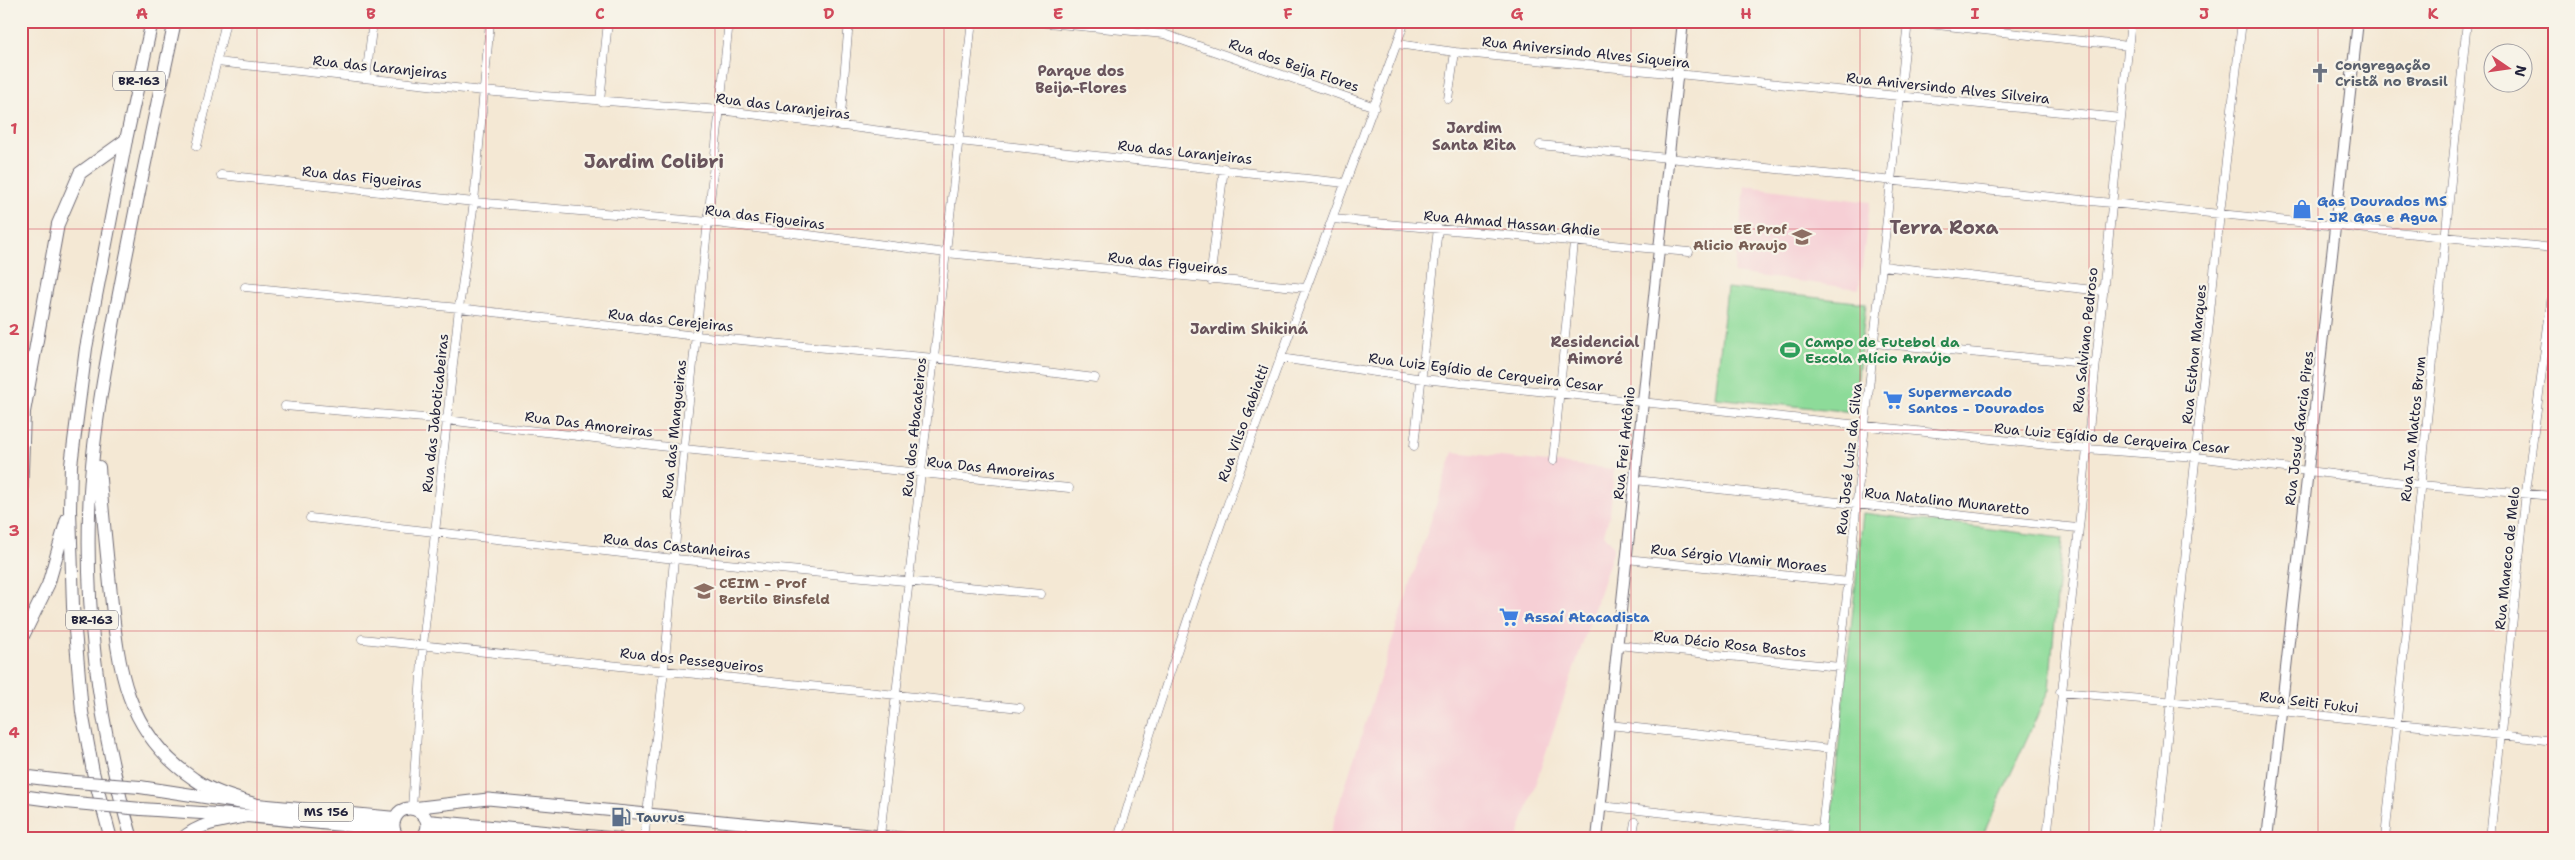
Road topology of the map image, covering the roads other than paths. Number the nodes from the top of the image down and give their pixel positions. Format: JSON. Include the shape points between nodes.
{"nodes":[{"id":1,"x":152,"y":21,"type":"edge"},
{"id":2,"x":175,"y":21,"type":"edge"},
{"id":3,"x":226,"y":21,"type":"edge"},
{"id":4,"x":373,"y":21,"type":"edge"},
{"id":5,"x":490,"y":21,"type":"edge"},
{"id":6,"x":608,"y":21,"type":"edge"},
{"id":7,"x":729,"y":21,"type":"edge"},
{"id":8,"x":849,"y":21,"type":"edge"},
{"id":9,"x":972,"y":21,"type":"edge"},
{"id":10,"x":1026,"y":21,"type":"edge"},
{"id":11,"x":1405,"y":21,"type":"edge"},
{"id":12,"x":1683,"y":21,"type":"edge"},
{"id":13,"x":2131,"y":21,"type":"edge"},
{"id":14,"x":2242,"y":21,"type":"edge"},
{"id":15,"x":2358,"y":21,"type":"edge"},
{"id":16,"x":2467,"y":21,"type":"edge"},
{"id":17,"x":1906,"y":22,"type":"edge"},
{"id":18,"x":1397,"y":44,"type":"junction"},
{"id":19,"x":2128,"y":46,"type":"junction"},
{"id":20,"x":1455,"y":52,"type":"junction"},
{"id":21,"x":218,"y":62,"type":"junction"},
{"id":22,"x":1677,"y":73,"type":"junction"},
{"id":23,"x":366,"y":78,"type":"junction"},
{"id":24,"x":1772,"y":83,"type":"joint"},
{"id":25,"x":483,"y":91,"type":"junction"},
{"id":26,"x":1900,"y":96,"type":"junction"},
{"id":27,"x":1448,"y":99,"type":"dead end"},
{"id":28,"x":600,"y":101,"type":"junction"},
{"id":29,"x":1375,"y":107,"type":"junction"},
{"id":30,"x":719,"y":110,"type":"junction"},
{"id":31,"x":2121,"y":118,"type":"junction"},
{"id":32,"x":840,"y":126,"type":"junction"},
{"id":33,"x":126,"y":140,"type":"junction"},
{"id":34,"x":959,"y":141,"type":"junction"},
{"id":35,"x":1540,"y":145,"type":"dead end"},
{"id":36,"x":197,"y":146,"type":"dead end"},
{"id":37,"x":1668,"y":158,"type":"junction"},
{"id":38,"x":1224,"y":168,"type":"junction"},
{"id":39,"x":221,"y":175,"type":"dead end"},
{"id":40,"x":1891,"y":181,"type":"junction"},
{"id":41,"x":1345,"y":183,"type":"junction"},
{"id":42,"x":474,"y":202,"type":"junction"},
{"id":43,"x":2112,"y":203,"type":"junction"},
{"id":44,"x":2220,"y":213,"type":"junction"},
{"id":45,"x":1333,"y":219,"type":"junction"},
{"id":46,"x":709,"y":222,"type":"junction"},
{"id":47,"x":2337,"y":226,"type":"junction"},
{"id":48,"x":1438,"y":228,"type":"junction"},
{"id":49,"x":2445,"y":237,"type":"junction"},
{"id":50,"x":1574,"y":242,"type":"junction"},
{"id":51,"x":2554,"y":248,"type":"edge"},
{"id":52,"x":1658,"y":249,"type":"junction"},
{"id":53,"x":946,"y":252,"type":"junction"},
{"id":54,"x":1689,"y":252,"type":"dead end"},
{"id":55,"x":1882,"y":266,"type":"junction"},
{"id":56,"x":1210,"y":280,"type":"junction"},
{"id":57,"x":2554,"y":280,"type":"edge"},
{"id":58,"x":245,"y":287,"type":"dead end"},
{"id":59,"x":1306,"y":288,"type":"junction"},
{"id":60,"x":2102,"y":291,"type":"junction"},
{"id":61,"x":459,"y":308,"type":"junction"},
{"id":62,"x":696,"y":336,"type":"junction"},
{"id":63,"x":1874,"y":343,"type":"junction"},
{"id":64,"x":934,"y":358,"type":"junction"},
{"id":65,"x":1280,"y":358,"type":"junction"},
{"id":66,"x":2095,"y":364,"type":"junction"},
{"id":67,"x":1095,"y":378,"type":"dead end"},
{"id":68,"x":1423,"y":379,"type":"junction"},
{"id":69,"x":1559,"y":394,"type":"junction"},
{"id":70,"x":1642,"y":402,"type":"junction"},
{"id":71,"x":285,"y":406,"type":"dead end"},
{"id":72,"x":447,"y":420,"type":"junction"},
{"id":73,"x":1865,"y":426,"type":"junction"},
{"id":74,"x":97,"y":432,"type":"junction"},
{"id":75,"x":1414,"y":446,"type":"dead end"},
{"id":76,"x":684,"y":448,"type":"junction"},
{"id":77,"x":2086,"y":449,"type":"junction"},
{"id":78,"x":2196,"y":457,"type":"junction"},
{"id":79,"x":1553,"y":461,"type":"dead end"},
{"id":80,"x":2307,"y":470,"type":"junction"},
{"id":81,"x":921,"y":474,"type":"junction"},
{"id":82,"x":1635,"y":480,"type":"junction"},
{"id":83,"x":2420,"y":485,"type":"junction"},
{"id":84,"x":1069,"y":488,"type":"dead end"},
{"id":85,"x":2526,"y":492,"type":"junction"},
{"id":86,"x":2554,"y":496,"type":"edge"},
{"id":87,"x":21,"y":500,"type":"edge"},
{"id":88,"x":1857,"y":504,"type":"junction"},
{"id":89,"x":70,"y":510,"type":"junction"},
{"id":90,"x":310,"y":518,"type":"dead end"},
{"id":91,"x":2077,"y":528,"type":"junction"},
{"id":92,"x":436,"y":531,"type":"junction"},
{"id":93,"x":675,"y":559,"type":"junction"},
{"id":94,"x":1626,"y":559,"type":"junction"},
{"id":95,"x":909,"y":581,"type":"junction"},
{"id":96,"x":1849,"y":582,"type":"junction"},
{"id":97,"x":1041,"y":594,"type":"dead end"},
{"id":98,"x":362,"y":639,"type":"dead end"},
{"id":99,"x":21,"y":640,"type":"edge"},
{"id":100,"x":423,"y":645,"type":"junction"},
{"id":101,"x":1617,"y":645,"type":"junction"},
{"id":102,"x":1840,"y":667,"type":"junction"},
{"id":103,"x":664,"y":670,"type":"junction"},
{"id":104,"x":2060,"y":692,"type":"junction"},
{"id":105,"x":896,"y":694,"type":"junction"},
{"id":106,"x":2170,"y":700,"type":"junction"},
{"id":107,"x":1020,"y":708,"type":"dead end"},
{"id":108,"x":2281,"y":711,"type":"junction"},
{"id":109,"x":1609,"y":725,"type":"junction"},
{"id":110,"x":2397,"y":725,"type":"junction"},
{"id":111,"x":2500,"y":736,"type":"junction"},
{"id":112,"x":2554,"y":741,"type":"edge"},
{"id":113,"x":1831,"y":749,"type":"junction"},
{"id":114,"x":21,"y":776,"type":"edge"},
{"id":115,"x":21,"y":796,"type":"edge"},
{"id":116,"x":256,"y":805,"type":"junction"},
{"id":117,"x":1600,"y":806,"type":"junction"},
{"id":118,"x":412,"y":808,"type":"junction"},
{"id":119,"x":647,"y":814,"type":"junction"},
{"id":120,"x":247,"y":816,"type":"junction"},
{"id":121,"x":1635,"y":822,"type":"dead end"},
{"id":122,"x":396,"y":829,"type":"edge"},
{"id":123,"x":425,"y":830,"type":"edge"},
{"id":124,"x":1822,"y":830,"type":"junction"},
{"id":125,"x":880,"y":836,"type":"junction"},
{"id":126,"x":1597,"y":838,"type":"edge"},
{"id":127,"x":111,"y":839,"type":"edge"},
{"id":128,"x":132,"y":839,"type":"edge"},
{"id":129,"x":182,"y":839,"type":"edge"},
{"id":130,"x":496,"y":839,"type":"edge"},
{"id":131,"x":619,"y":839,"type":"edge"},
{"id":132,"x":644,"y":839,"type":"edge"},
{"id":133,"x":912,"y":839,"type":"edge"},
{"id":134,"x":1118,"y":839,"type":"edge"},
{"id":135,"x":1608,"y":839,"type":"edge"},
{"id":136,"x":1632,"y":839,"type":"edge"},
{"id":137,"x":1822,"y":839,"type":"edge"},
{"id":138,"x":2047,"y":839,"type":"edge"},
{"id":139,"x":2157,"y":839,"type":"edge"},
{"id":140,"x":2267,"y":839,"type":"edge"},
{"id":141,"x":2385,"y":839,"type":"edge"},
{"id":142,"x":2490,"y":839,"type":"edge"}],
"edges":[{"from":1,"to":33,"type":"main road","number":"BR-163"},
{"from":2,"to":74,"type":"main road","number":"BR-163","via":[[112,332]]},
{"from":3,"to":21,"type":"street"},
{"from":4,"to":23,"type":"street"},
{"from":5,"to":25,"type":"street","name":"Rua das Jaboticabeiras"},
{"from":6,"to":28,"type":"street"},
{"from":7,"to":30,"type":"street","name":"Rua das Mangueiras"},
{"from":8,"to":32,"type":"street"},
{"from":9,"to":34,"type":"street","name":"Rua dos Abacateiros"},
{"from":10,"to":29,"type":"street","name":"Rua dos Beija Flores","via":[[1164,34]]},
{"from":11,"to":18,"type":"street","name":"Rua Vilso Gabiatti"},
{"from":12,"to":22,"type":"street","name":"Rua Frei Antônio"},
{"from":13,"to":19,"type":"street","name":"Rua Salviano Pedroso"},
{"from":14,"to":44,"type":"street","name":"Rua Esthon Marques"},
{"from":15,"to":47,"type":"street","name":"Rua Josué Garcia Pires"},
{"from":16,"to":49,"type":"street","name":"Rua Iva Mattos Brum"},
{"from":17,"to":19,"type":"street"},
{"from":17,"to":26,"type":"street","name":"Rua José Luiz da Silva"},
{"from":18,"to":20,"type":"street","name":"Rua Aniversindo Alves Siqueira"},
{"from":18,"to":29,"type":"street","name":"Rua Vilso Gabiatti"},
{"from":19,"to":31,"type":"street","name":"Rua Salviano Pedroso"},
{"from":20,"to":22,"type":"street","name":"Rua Aniversindo Alves Siqueira"},
{"from":20,"to":27,"type":"street"},
{"from":21,"to":23,"type":"street","name":"Rua das Laranjeiras"},
{"from":21,"to":36,"type":"street"},
{"from":22,"to":24,"type":"street","name":"Rua Aniversindo Alves Siqueira"},
{"from":22,"to":37,"type":"street","name":"Rua Frei Antônio"},
{"from":23,"to":25,"type":"street","name":"Rua das Laranjeiras"},
{"from":24,"to":26,"type":"street","name":"Rua Aniversindo Alves Silveira"},
{"from":25,"to":28,"type":"street","name":"Rua das Laranjeiras"},
{"from":25,"to":42,"type":"street","name":"Rua das Jaboticabeiras"},
{"from":26,"to":31,"type":"street","name":"Rua Aniversindo Alves Silveira"},
{"from":26,"to":40,"type":"street","name":"Rua José Luiz da Silva"},
{"from":28,"to":30,"type":"street","name":"Rua das Laranjeiras"},
{"from":29,"to":41,"type":"street","name":"Rua Vilso Gabiatti"},
{"from":30,"to":32,"type":"street","name":"Rua das Laranjeiras"},
{"from":30,"to":46,"type":"street","name":"Rua das Mangueiras"},
{"from":31,"to":43,"type":"street","name":"Rua Salviano Pedroso"},
{"from":32,"to":34,"type":"street","name":"Rua das Laranjeiras"},
{"from":33,"to":87,"type":"main road","via":[[80,174],[58,224],[24,412]]},
{"from":33,"to":89,"type":"main road","number":"BR-163","via":[[86,348],[71,465]]},
{"from":34,"to":38,"type":"street","name":"Rua das Laranjeiras"},
{"from":34,"to":53,"type":"street","name":"Rua dos Abacateiros"},
{"from":35,"to":37,"type":"street"},
{"from":37,"to":40,"type":"street"},
{"from":37,"to":52,"type":"street","name":"Rua Frei Antônio"},
{"from":38,"to":41,"type":"street","name":"Rua das Laranjeiras"},
{"from":38,"to":56,"type":"street"},
{"from":39,"to":42,"type":"street","name":"Rua das Figueiras"},
{"from":40,"to":43,"type":"street"},
{"from":40,"to":55,"type":"street","name":"Rua José Luiz da Silva"},
{"from":41,"to":45,"type":"street","name":"Rua Vilso Gabiatti"},
{"from":42,"to":46,"type":"street","name":"Rua das Figueiras"},
{"from":42,"to":61,"type":"street","name":"Rua das Jaboticabeiras"},
{"from":43,"to":44,"type":"street"},
{"from":43,"to":60,"type":"street","name":"Rua Salviano Pedroso"},
{"from":44,"to":47,"type":"street"},
{"from":44,"to":78,"type":"street","name":"Rua Esthon Marques"},
{"from":45,"to":48,"type":"street","name":"Rua Ahmad Hassan Ghdie"},
{"from":45,"to":59,"type":"street","name":"Rua Vilso Gabiatti"},
{"from":46,"to":53,"type":"street","name":"Rua das Figueiras"},
{"from":46,"to":62,"type":"street","name":"Rua das Mangueiras"},
{"from":47,"to":49,"type":"street"},
{"from":47,"to":80,"type":"street","name":"Rua Josué Garcia Pires"},
{"from":48,"to":50,"type":"street","name":"Rua Ahmad Hassan Ghdie"},
{"from":48,"to":68,"type":"street"},
{"from":49,"to":51,"type":"street"},
{"from":49,"to":83,"type":"street","name":"Rua Iva Mattos Brum"},
{"from":50,"to":52,"type":"street","name":"Rua Ahmad Hassan Ghdie"},
{"from":50,"to":69,"type":"street"},
{"from":52,"to":54,"type":"street","name":"Rua Ahmad Hassan Ghdie"},
{"from":52,"to":70,"type":"street","name":"Rua Frei Antônio"},
{"from":53,"to":56,"type":"street","name":"Rua das Figueiras"},
{"from":53,"to":64,"type":"street","name":"Rua dos Abacateiros"},
{"from":55,"to":60,"type":"street"},
{"from":55,"to":63,"type":"street","name":"Rua José Luiz da Silva"},
{"from":56,"to":59,"type":"street","name":"Rua das Figueiras"},
{"from":57,"to":85,"type":"street","name":"Rua Maneco de Melo"},
{"from":58,"to":61,"type":"street","name":"Rua das Cerejeiras"},
{"from":59,"to":65,"type":"street","name":"Rua Vilso Gabiatti"},
{"from":60,"to":66,"type":"street","name":"Rua Salviano Pedroso"},
{"from":61,"to":62,"type":"street","name":"Rua das Cerejeiras"},
{"from":61,"to":72,"type":"street","name":"Rua das Jaboticabeiras"},
{"from":62,"to":64,"type":"street","name":"Rua das Cerejeiras"},
{"from":62,"to":76,"type":"street","name":"Rua das Mangueiras"},
{"from":63,"to":66,"type":"street"},
{"from":63,"to":73,"type":"street","name":"Rua José Luiz da Silva"},
{"from":64,"to":67,"type":"street","name":"Rua das Cerejeiras"},
{"from":64,"to":81,"type":"street","name":"Rua dos Abacateiros"},
{"from":65,"to":68,"type":"street","name":"Rua Luiz Egídio de Cerqueira Cesar"},
{"from":65,"to":134,"type":"street","name":"Rua Vilso Gabiatti","via":[[1226,504],[1152,722]]},
{"from":66,"to":77,"type":"street","name":"Rua Salviano Pedroso"},
{"from":68,"to":69,"type":"street","name":"Rua Luiz Egídio de Cerqueira Cesar"},
{"from":68,"to":75,"type":"street"},
{"from":69,"to":70,"type":"street","name":"Rua Luiz Egídio de Cerqueira Cesar"},
{"from":69,"to":79,"type":"street"},
{"from":70,"to":73,"type":"street","name":"Rua Luiz Egídio de Cerqueira Cesar"},
{"from":70,"to":82,"type":"street","name":"Rua Frei Antônio"},
{"from":71,"to":72,"type":"street","name":"Rua Das Amoreiras"},
{"from":72,"to":76,"type":"street","name":"Rua Das Amoreiras"},
{"from":72,"to":92,"type":"street","name":"Rua das Jaboticabeiras"},
{"from":73,"to":77,"type":"street","name":"Rua Luiz Egídio de Cerqueira Cesar"},
{"from":73,"to":88,"type":"street","name":"Rua José Luiz da Silva"},
{"from":74,"to":116,"type":"main road","via":[[101,504],[118,660],[134,710],[152,739],[191,778]]},
{"from":74,"to":128,"type":"main road","number":"BR-163","via":[[89,514],[91,614],[98,691]]},
{"from":76,"to":81,"type":"street","name":"Rua Das Amoreiras"},
{"from":76,"to":93,"type":"street","name":"Rua das Mangueiras"},
{"from":77,"to":78,"type":"street","name":"Rua Luiz Egídio de Cerqueira Cesar"},
{"from":77,"to":91,"type":"street","name":"Rua Salviano Pedroso"},
{"from":78,"to":80,"type":"street","name":"Rua Luiz Egídio de Cerqueira Cesar"},
{"from":78,"to":106,"type":"street","name":"Rua Esthon Marques"},
{"from":80,"to":83,"type":"street","name":"Rua Luiz Egídio de Cerqueira Cesar"},
{"from":80,"to":108,"type":"street","name":"Rua Josué Garcia Pires"},
{"from":81,"to":84,"type":"street","name":"Rua Das Amoreiras"},
{"from":81,"to":95,"type":"street","name":"Rua dos Abacateiros"},
{"from":82,"to":88,"type":"street","name":"Rua Natalino Munaretto"},
{"from":82,"to":94,"type":"street","name":"Rua Frei Antônio"},
{"from":83,"to":85,"type":"street","name":"Rua Luiz Egídio de Cerqueira Cesar"},
{"from":83,"to":110,"type":"street","name":"Rua Iva Mattos Brum"},
{"from":85,"to":86,"type":"street","name":"Rua Luiz Egídio de Cerqueira Cesar"},
{"from":85,"to":111,"type":"street","name":"Rua Maneco de Melo"},
{"from":88,"to":91,"type":"street","name":"Rua Natalino Munaretto"},
{"from":88,"to":96,"type":"street","name":"Rua José Luiz da Silva"},
{"from":89,"to":99,"type":"main road","via":[[48,584]]},
{"from":89,"to":127,"type":"main road","number":"BR-163","via":[[73,607],[82,712],[93,772]]},
{"from":90,"to":92,"type":"street","name":"Rua das Castanheiras"},
{"from":91,"to":104,"type":"street","name":"Rua Salviano Pedroso"},
{"from":92,"to":93,"type":"street","name":"Rua das Castanheiras"},
{"from":92,"to":100,"type":"street","name":"Rua das Jaboticabeiras"},
{"from":93,"to":95,"type":"street","name":"Rua das Castanheiras"},
{"from":93,"to":103,"type":"street","name":"Rua das Mangueiras"},
{"from":94,"to":96,"type":"street","name":"Rua Sérgio Vlamir Moraes"},
{"from":94,"to":101,"type":"street","name":"Rua Frei Antônio"},
{"from":95,"to":97,"type":"street","name":"Rua das Castanheiras"},
{"from":95,"to":105,"type":"street","name":"Rua dos Abacateiros"},
{"from":96,"to":102,"type":"street","name":"Rua José Luiz da Silva"},
{"from":98,"to":100,"type":"street","name":"Rua dos Pessegueiros"},
{"from":100,"to":103,"type":"street","name":"Rua dos Pessegueiros"},
{"from":100,"to":118,"type":"street","name":"Rua das Jaboticabeiras"},
{"from":101,"to":102,"type":"street","name":"Rua Décio Rosa Bastos"},
{"from":101,"to":109,"type":"street","name":"Rua Frei Antônio"},
{"from":102,"to":113,"type":"street","name":"Rua José Luiz da Silva"},
{"from":103,"to":105,"type":"street","name":"Rua dos Pessegueiros"},
{"from":103,"to":119,"type":"street","name":"Rua das Mangueiras"},
{"from":104,"to":106,"type":"street","name":"Rua Seiti Fukui"},
{"from":104,"to":138,"type":"street","name":"Rua Salviano Pedroso"},
{"from":105,"to":107,"type":"street","name":"Rua dos Pessegueiros"},
{"from":105,"to":125,"type":"street","name":"Rua dos Abacateiros"},
{"from":106,"to":108,"type":"street","name":"Rua Seiti Fukui"},
{"from":106,"to":139,"type":"street","name":"Rua Esthon Marques"},
{"from":108,"to":110,"type":"street","name":"Rua Seiti Fukui"},
{"from":108,"to":140,"type":"street","name":"Rua Josué Garcia Pires"},
{"from":109,"to":113,"type":"street"},
{"from":109,"to":117,"type":"street","name":"Rua Frei Antônio"},
{"from":110,"to":111,"type":"street","name":"Rua Seiti Fukui"},
{"from":110,"to":141,"type":"street","name":"Rua Iva Mattos Brum"},
{"from":111,"to":112,"type":"street","name":"Rua Seiti Fukui"},
{"from":111,"to":142,"type":"street","name":"Rua Maneco de Melo"},
{"from":113,"to":124,"type":"street","name":"Rua José Luiz da Silva"},
{"from":114,"to":116,"type":"main road","number":"MS 156","bridge":true,"via":[[140,787]]},
{"from":115,"to":120,"type":"main road","bridge":true},
{"from":116,"to":122,"type":"main road","number":"MS 156"},
{"from":117,"to":124,"type":"street"},
{"from":117,"to":126,"type":"street","name":"Rua Frei Antônio"},
{"from":118,"to":119,"type":"main road","via":[[488,799]]},
{"from":118,"to":122,"type":"main road","via":[[402,810]]},
{"from":118,"to":123,"type":"main road","via":[[422,812]]},
{"from":119,"to":125,"type":"main road"},
{"from":119,"to":132,"type":"street","name":"Rua das Mangueiras"},
{"from":120,"to":122,"type":"main road"},
{"from":120,"to":129,"type":"main road","via":[[207,825]]},
{"from":121,"to":136,"type":"street"},
{"from":123,"to":130,"type":"main road"},
{"from":123,"to":131,"type":"main road"},
{"from":124,"to":137,"type":"street","name":"Rua José Luiz da Silva"},
{"from":125,"to":133,"type":"main road"},
{"from":126,"to":135,"type":"street"}]}
